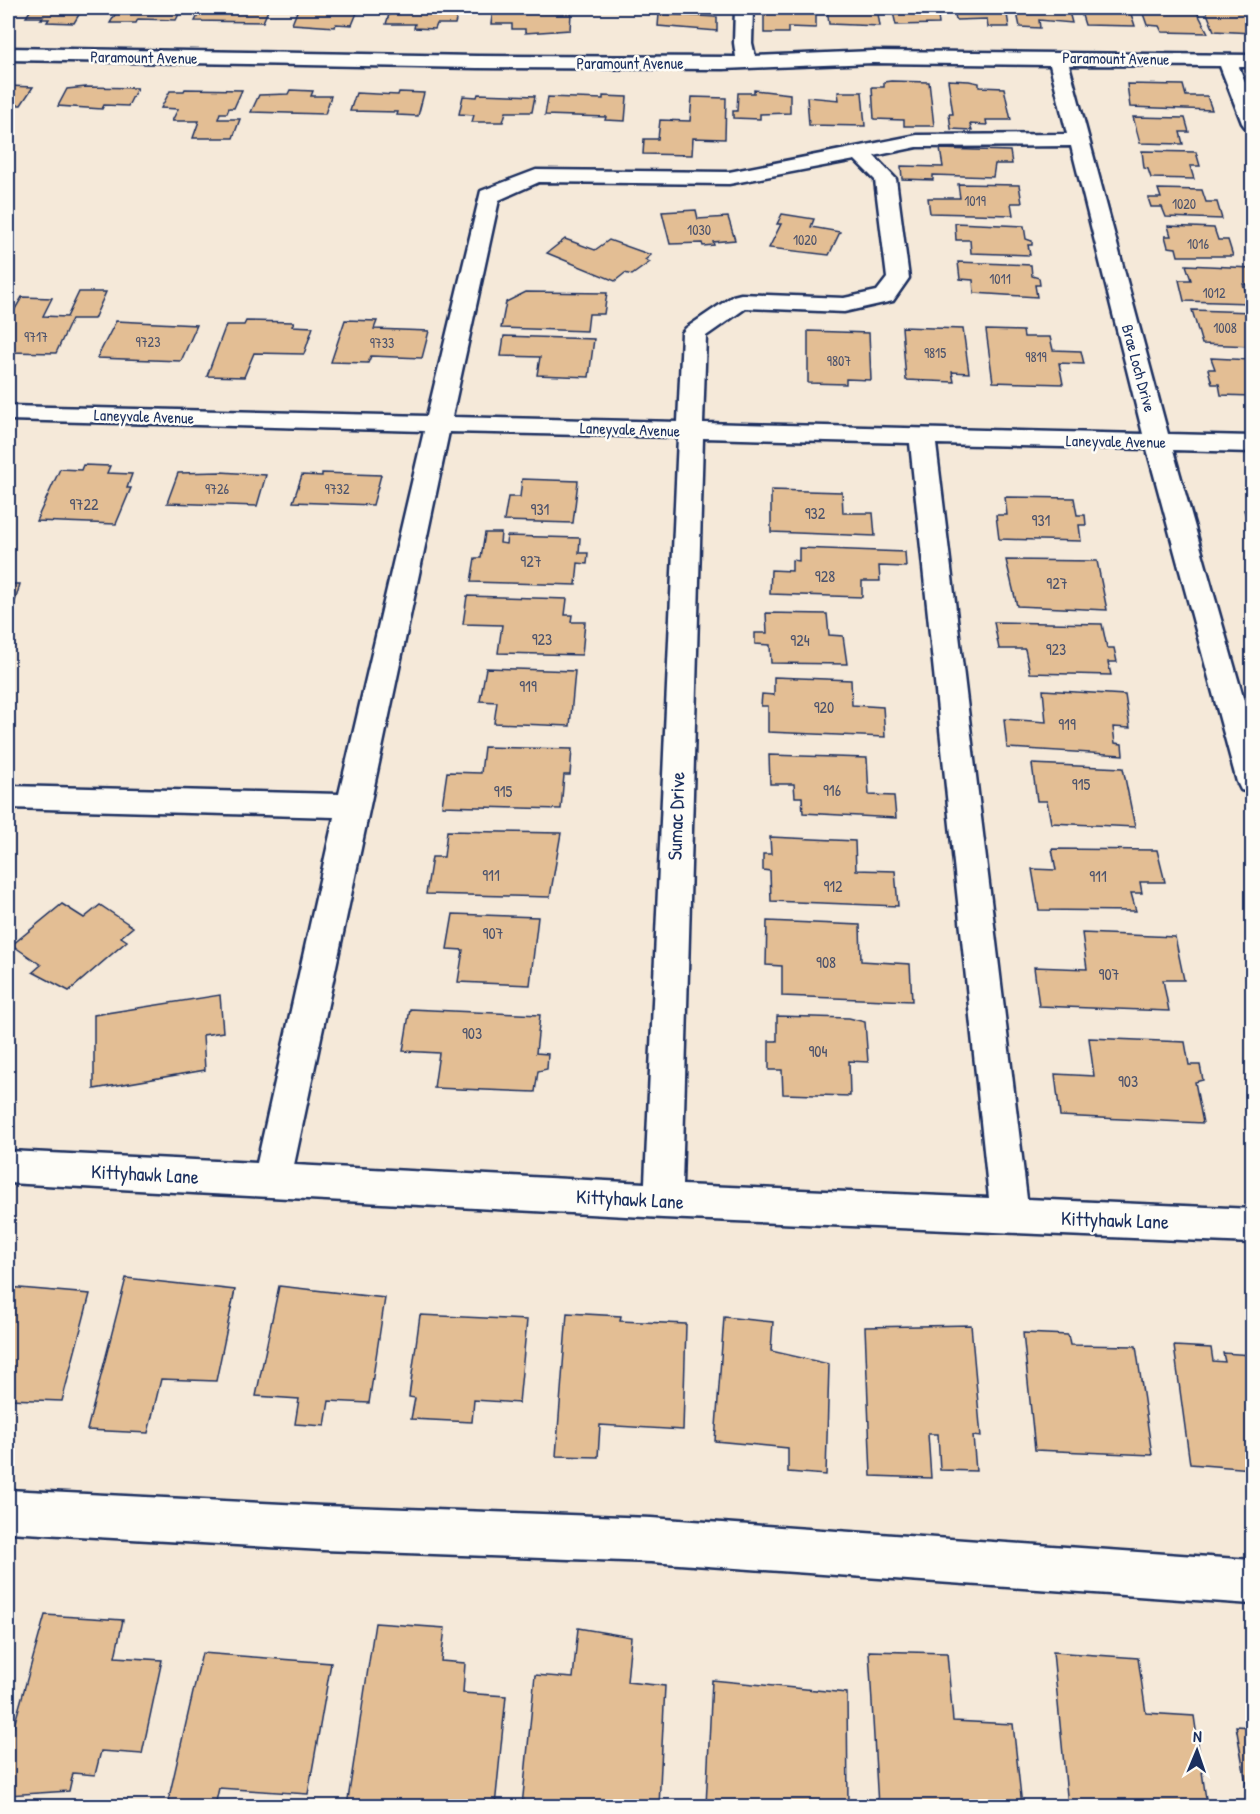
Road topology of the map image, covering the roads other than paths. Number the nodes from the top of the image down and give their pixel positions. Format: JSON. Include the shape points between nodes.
{"nodes":[{"id":1,"x":744,"y":8,"type":"edge"},
{"id":2,"x":8,"y":54,"type":"edge"},
{"id":3,"x":1058,"y":58,"type":"junction"},
{"id":4,"x":1227,"y":60,"type":"junction"},
{"id":5,"x":1252,"y":61,"type":"edge"},
{"id":6,"x":747,"y":62,"type":"junction"},
{"id":7,"x":1252,"y":123,"type":"edge"},
{"id":8,"x":1080,"y":140,"type":"junction"},
{"id":9,"x":859,"y":152,"type":"junction"},
{"id":10,"x":8,"y":413,"type":"edge"},
{"id":11,"x":438,"y":424,"type":"junction"},
{"id":12,"x":690,"y":431,"type":"junction"},
{"id":13,"x":922,"y":437,"type":"junction"},
{"id":14,"x":1158,"y":443,"type":"junction"},
{"id":15,"x":1252,"y":444,"type":"edge"},
{"id":16,"x":1252,"y":782,"type":"edge"},
{"id":17,"x":8,"y":797,"type":"edge"},
{"id":18,"x":352,"y":806,"type":"junction"},
{"id":19,"x":8,"y":1167,"type":"edge"},
{"id":20,"x":272,"y":1181,"type":"junction"},
{"id":21,"x":663,"y":1201,"type":"junction"},
{"id":22,"x":1010,"y":1215,"type":"junction"},
{"id":23,"x":1252,"y":1226,"type":"edge"},
{"id":24,"x":8,"y":1511,"type":"edge"},
{"id":25,"x":1252,"y":1582,"type":"edge"}],
"edges":[{"from":1,"to":6,"type":"street"},
{"from":2,"to":6,"type":"street","name":"Paramount Avenue"},
{"from":3,"to":4,"type":"street","name":"Paramount Avenue"},
{"from":3,"to":6,"type":"street","name":"Paramount Avenue","via":[[873,57]]},
{"from":3,"to":8,"type":"street","name":"Brae Loch Drive"},
{"from":4,"to":5,"type":"street","name":"Paramount Avenue"},
{"from":4,"to":7,"type":"street"},
{"from":8,"to":9,"type":"street","via":[[927,140]]},
{"from":8,"to":14,"type":"street","name":"Brae Loch Drive"},
{"from":9,"to":11,"type":"street","via":[[729,178],[536,176],[489,196]]},
{"from":9,"to":12,"type":"street","name":"Sumac Drive","via":[[885,179],[898,278],[885,296],[844,306],[741,301],[694,333]]},
{"from":10,"to":11,"type":"street","name":"Laneyvale Avenue"},
{"from":11,"to":12,"type":"street","name":"Laneyvale Avenue"},
{"from":11,"to":18,"type":"street"},
{"from":12,"to":13,"type":"street","name":"Laneyvale Avenue"},
{"from":12,"to":21,"type":"street","name":"Sumac Drive"},
{"from":13,"to":14,"type":"street","name":"Laneyvale Avenue"},
{"from":13,"to":22,"type":"street"},
{"from":14,"to":15,"type":"street","name":"Laneyvale Avenue"},
{"from":14,"to":16,"type":"street","name":"Brae Loch Drive"},
{"from":17,"to":18,"type":"street"},
{"from":18,"to":20,"type":"street"},
{"from":19,"to":20,"type":"street","name":"Kittyhawk Lane"},
{"from":20,"to":21,"type":"street","name":"Kittyhawk Lane"},
{"from":21,"to":22,"type":"street","name":"Kittyhawk Lane"},
{"from":22,"to":23,"type":"street","name":"Kittyhawk Lane"},
{"from":24,"to":25,"type":"street","via":[[651,1540]]}]}
